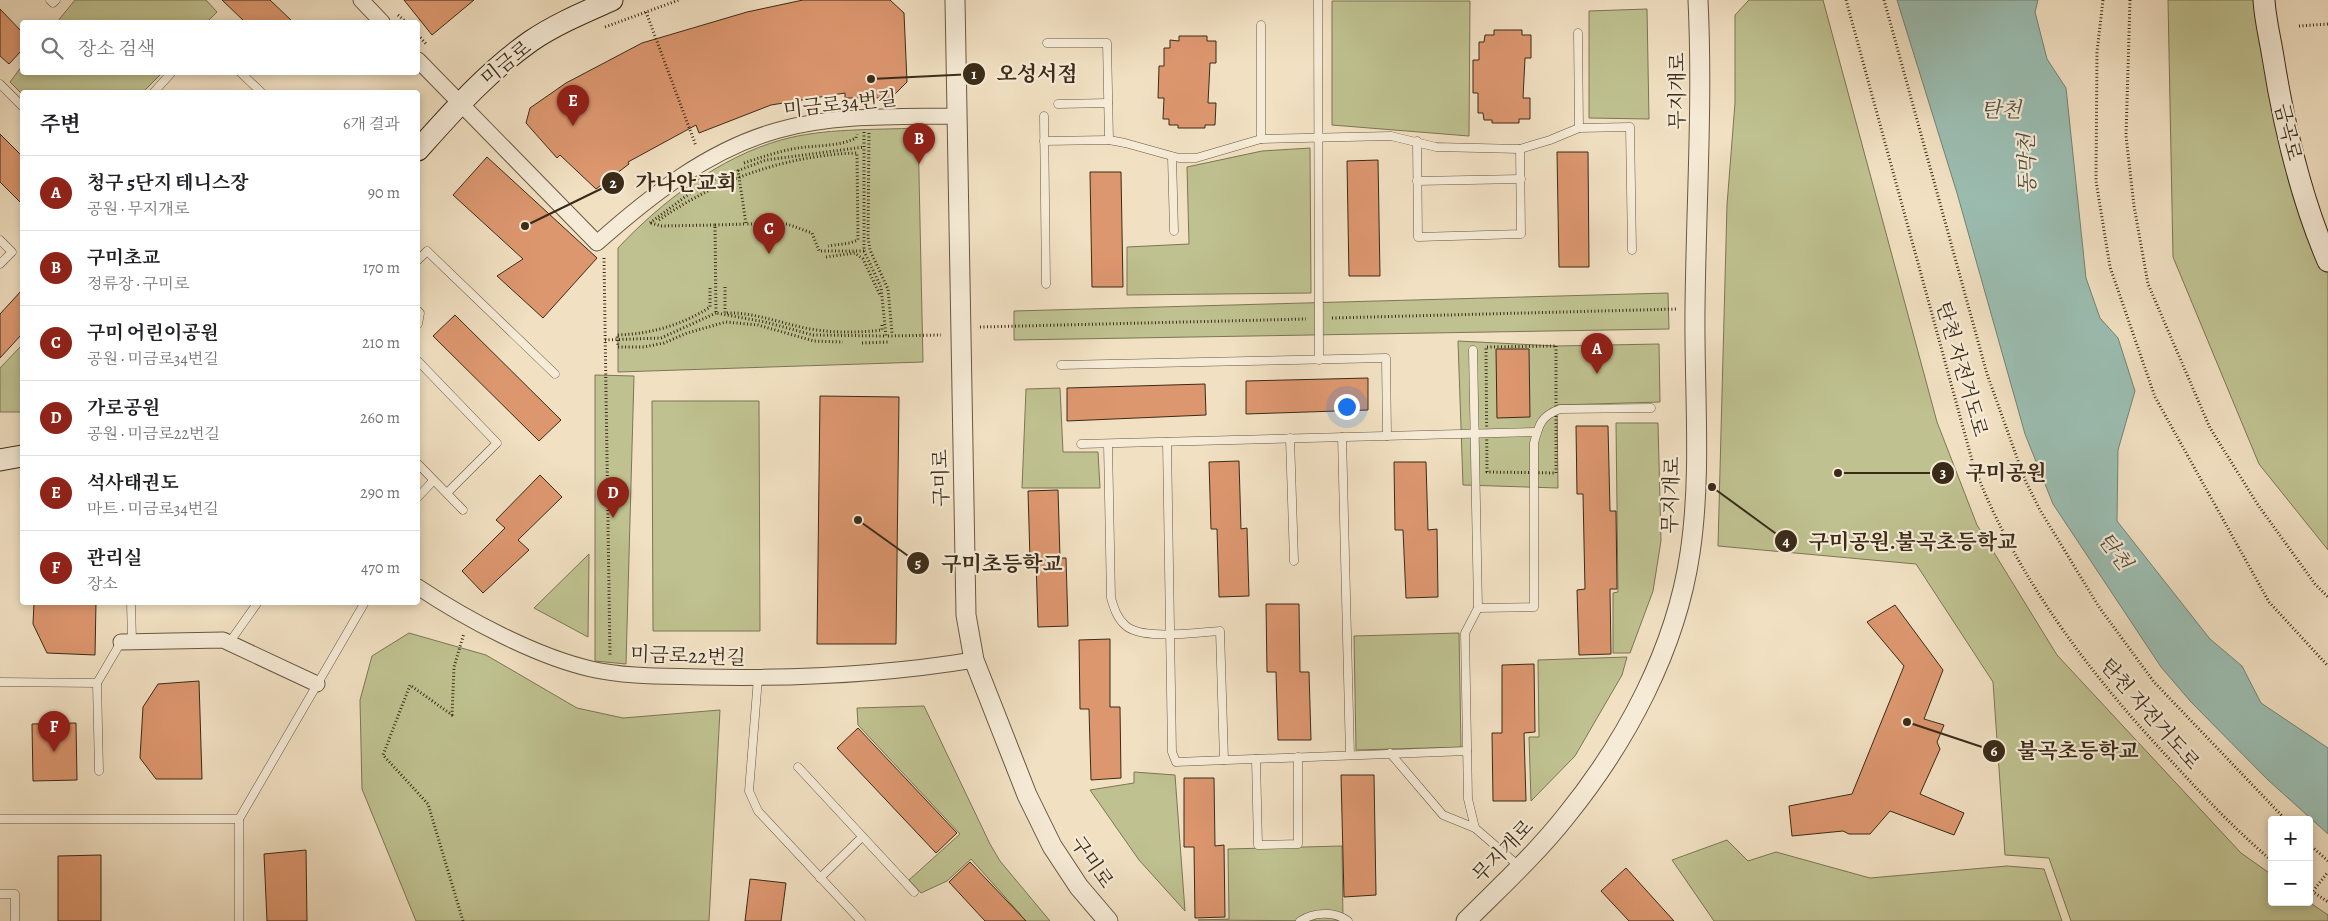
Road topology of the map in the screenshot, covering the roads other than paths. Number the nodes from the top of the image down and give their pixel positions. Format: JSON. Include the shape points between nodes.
{"nodes":[{"id":1,"x":50,"y":0,"type":"edge"},
{"id":2,"x":56,"y":0,"type":"edge"},
{"id":3,"x":361,"y":0,"type":"edge"},
{"id":4,"x":612,"y":0,"type":"edge"},
{"id":5,"x":955,"y":0,"type":"edge"},
{"id":6,"x":1318,"y":0,"type":"edge"},
{"id":7,"x":1698,"y":0,"type":"edge"},
{"id":8,"x":2264,"y":0,"type":"edge"},
{"id":9,"x":380,"y":20,"type":"edge"},
{"id":10,"x":1261,"y":25,"type":"dead end"},
{"id":11,"x":1578,"y":33,"type":"dead end"},
{"id":12,"x":1047,"y":43,"type":"dead end"},
{"id":13,"x":420,"y":62,"type":"edge"},
{"id":14,"x":169,"y":75,"type":"edge"},
{"id":15,"x":243,"y":75,"type":"edge"},
{"id":16,"x":0,"y":84,"type":"edge"},
{"id":17,"x":156,"y":90,"type":"edge"},
{"id":18,"x":259,"y":90,"type":"edge"},
{"id":19,"x":1108,"y":103,"type":"junction"},
{"id":20,"x":20,"y":104,"type":"edge"},
{"id":21,"x":459,"y":104,"type":"junction"},
{"id":22,"x":1058,"y":104,"type":"dead end"},
{"id":23,"x":957,"y":116,"type":"junction"},
{"id":24,"x":1044,"y":116,"type":"dead end"},
{"id":25,"x":1579,"y":128,"type":"junction"},
{"id":26,"x":1318,"y":137,"type":"junction"},
{"id":27,"x":1261,"y":139,"type":"junction"},
{"id":28,"x":1109,"y":140,"type":"junction"},
{"id":29,"x":1044,"y":141,"type":"junction"},
{"id":30,"x":1417,"y":141,"type":"junction"},
{"id":31,"x":420,"y":148,"type":"edge"},
{"id":32,"x":1520,"y":149,"type":"junction"},
{"id":33,"x":1172,"y":156,"type":"junction"},
{"id":34,"x":1520,"y":179,"type":"junction"},
{"id":35,"x":1417,"y":181,"type":"junction"},
{"id":36,"x":1174,"y":231,"type":"dead end"},
{"id":37,"x":0,"y":240,"type":"edge"},
{"id":38,"x":1632,"y":250,"type":"dead end"},
{"id":39,"x":420,"y":258,"type":"edge"},
{"id":40,"x":2328,"y":261,"type":"edge"},
{"id":41,"x":0,"y":264,"type":"edge"},
{"id":42,"x":1046,"y":284,"type":"dead end"},
{"id":43,"x":1473,"y":350,"type":"dead end"},
{"id":44,"x":1319,"y":360,"type":"junction"},
{"id":45,"x":420,"y":363,"type":"edge"},
{"id":46,"x":1061,"y":365,"type":"dead end"},
{"id":47,"x":555,"y":374,"type":"dead end"},
{"id":48,"x":1651,"y":408,"type":"dead end"},
{"id":49,"x":1537,"y":432,"type":"junction"},
{"id":50,"x":1475,"y":434,"type":"junction"},
{"id":51,"x":1388,"y":436,"type":"junction"},
{"id":52,"x":1342,"y":437,"type":"junction"},
{"id":53,"x":1290,"y":438,"type":"junction"},
{"id":54,"x":1167,"y":442,"type":"junction"},
{"id":55,"x":1081,"y":444,"type":"dead end"},
{"id":56,"x":1108,"y":444,"type":"junction"},
{"id":57,"x":20,"y":456,"type":"edge"},
{"id":58,"x":0,"y":460,"type":"edge"},
{"id":59,"x":420,"y":466,"type":"edge"},
{"id":60,"x":433,"y":481,"type":"junction"},
{"id":61,"x":446,"y":493,"type":"junction"},
{"id":62,"x":420,"y":495,"type":"edge"},
{"id":63,"x":463,"y":510,"type":"dead end"},
{"id":64,"x":1294,"y":561,"type":"dead end"},
{"id":65,"x":420,"y":588,"type":"edge"},
{"id":66,"x":131,"y":605,"type":"edge"},
{"id":67,"x":256,"y":605,"type":"edge"},
{"id":68,"x":363,"y":605,"type":"edge"},
{"id":69,"x":1478,"y":608,"type":"junction"},
{"id":70,"x":1170,"y":633,"type":"junction"},
{"id":71,"x":126,"y":642,"type":"junction"},
{"id":72,"x":229,"y":643,"type":"junction"},
{"id":73,"x":974,"y":660,"type":"junction"},
{"id":74,"x":758,"y":678,"type":"junction"},
{"id":75,"x":0,"y":682,"type":"edge"},
{"id":76,"x":97,"y":683,"type":"junction"},
{"id":77,"x":318,"y":684,"type":"junction"},
{"id":78,"x":1467,"y":751,"type":"junction"},
{"id":79,"x":1390,"y":754,"type":"junction"},
{"id":80,"x":1350,"y":755,"type":"junction"},
{"id":81,"x":1298,"y":757,"type":"junction"},
{"id":82,"x":1256,"y":759,"type":"junction"},
{"id":83,"x":1224,"y":760,"type":"junction"},
{"id":84,"x":798,"y":767,"type":"dead end"},
{"id":85,"x":100,"y":771,"type":"dead end"},
{"id":86,"x":0,"y":819,"type":"edge"},
{"id":87,"x":239,"y":819,"type":"junction"},
{"id":88,"x":1475,"y":828,"type":"junction"},
{"id":89,"x":862,"y":838,"type":"junction"},
{"id":90,"x":1520,"y":867,"type":"junction"},
{"id":91,"x":820,"y":878,"type":"junction"},
{"id":92,"x":914,"y":892,"type":"dead end"},
{"id":93,"x":0,"y":894,"type":"edge"},
{"id":94,"x":15,"y":920,"type":"edge"},
{"id":95,"x":239,"y":921,"type":"edge"},
{"id":96,"x":861,"y":921,"type":"edge"},
{"id":97,"x":1108,"y":921,"type":"edge"},
{"id":98,"x":1300,"y":921,"type":"edge"},
{"id":99,"x":1348,"y":921,"type":"edge"},
{"id":100,"x":1466,"y":921,"type":"edge"}],
"edges":[{"from":1,"to":2,"type":"lane","via":[[53,3]]},
{"from":3,"to":9,"type":"street"},
{"from":4,"to":21,"type":"main road","name":"미금로","via":[[532,40],[498,66]]},
{"from":5,"to":23,"type":"street","name":"구미로"},
{"from":6,"to":26,"type":"lane"},
{"from":7,"to":90,"type":"street","name":"무지개로","via":[[1700,151],[1694,524],[1690,556],[1661,658],[1640,704],[1610,755],[1566,816]]},
{"from":8,"to":40,"type":"main road","name":"금곡로","via":[[2278,91],[2294,158],[2314,229]]},
{"from":10,"to":27,"type":"lane"},
{"from":11,"to":25,"type":"lane"},
{"from":12,"to":19,"type":"lane","via":[[1107,42]]},
{"from":13,"to":21,"type":"street"},
{"from":14,"to":17,"type":"lane"},
{"from":15,"to":18,"type":"lane"},
{"from":16,"to":20,"type":"lane"},
{"from":19,"to":22,"type":"lane"},
{"from":19,"to":28,"type":"lane"},
{"from":21,"to":23,"type":"street","name":"미금로34번길","via":[[597,243],[630,213],[690,170],[729,149],[779,130],[849,119]]},
{"from":21,"to":31,"type":"main road","name":"미금로"},
{"from":23,"to":73,"type":"street","name":"구미로","via":[[964,570],[966,615]]},
{"from":24,"to":29,"type":"lane"},
{"from":25,"to":32,"type":"lane"},
{"from":25,"to":38,"type":"lane","via":[[1630,127]]},
{"from":26,"to":27,"type":"lane"},
{"from":26,"to":30,"type":"lane","via":[[1391,136]]},
{"from":26,"to":44,"type":"lane"},
{"from":27,"to":33,"type":"lane","via":[[1196,158]]},
{"from":28,"to":29,"type":"lane"},
{"from":28,"to":33,"type":"lane"},
{"from":29,"to":42,"type":"lane"},
{"from":30,"to":32,"type":"lane","via":[[1436,147]]},
{"from":30,"to":35,"type":"lane"},
{"from":32,"to":34,"type":"lane"},
{"from":33,"to":36,"type":"lane"},
{"from":34,"to":35,"type":"lane"},
{"from":34,"to":35,"type":"lane","via":[[1521,234],[1418,238]]},
{"from":37,"to":41,"type":"lane","via":[[12,252]]},
{"from":39,"to":47,"type":"lane","via":[[427,251]]},
{"from":43,"to":50,"type":"lane"},
{"from":44,"to":46,"type":"lane"},
{"from":44,"to":51,"type":"lane","via":[[1386,358]]},
{"from":45,"to":61,"type":"lane","via":[[497,444]]},
{"from":48,"to":49,"type":"lane","via":[[1560,409],[1547,414]]},
{"from":49,"to":50,"type":"lane"},
{"from":49,"to":69,"type":"lane","via":[[1534,443],[1534,607]]},
{"from":50,"to":51,"type":"lane"},
{"from":50,"to":69,"type":"lane"},
{"from":51,"to":52,"type":"lane"},
{"from":52,"to":53,"type":"lane"},
{"from":52,"to":80,"type":"lane"},
{"from":53,"to":54,"type":"lane"},
{"from":53,"to":64,"type":"lane"},
{"from":54,"to":56,"type":"lane"},
{"from":54,"to":70,"type":"lane"},
{"from":55,"to":56,"type":"lane"},
{"from":56,"to":70,"type":"lane","via":[[1112,598],[1116,612],[1126,626],[1139,633]]},
{"from":57,"to":58,"type":"main road"},
{"from":59,"to":60,"type":"lane"},
{"from":60,"to":61,"type":"lane"},
{"from":60,"to":62,"type":"lane"},
{"from":61,"to":63,"type":"lane"},
{"from":65,"to":74,"type":"street","name":"미금로22번길","via":[[468,618],[532,649],[591,669],[639,676]]},
{"from":66,"to":71,"type":"lane"},
{"from":67,"to":72,"type":"lane"},
{"from":68,"to":77,"type":"lane"},
{"from":69,"to":78,"type":"lane","via":[[1465,633]]},
{"from":70,"to":83,"type":"lane","via":[[1172,752],[1176,762]]},
{"from":70,"to":83,"type":"lane","via":[[1220,631]]},
{"from":71,"to":72,"type":"street","via":[[223,640]]},
{"from":71,"to":76,"type":"lane"},
{"from":72,"to":77,"type":"street"},
{"from":73,"to":74,"type":"street","name":"미금로22번길","via":[[912,670]]},
{"from":73,"to":97,"type":"street","name":"구미로","via":[[1027,795],[1052,846],[1079,887]]},
{"from":74,"to":91,"type":"lane","via":[[749,790],[752,801]]},
{"from":75,"to":76,"type":"lane"},
{"from":76,"to":85,"type":"lane"},
{"from":77,"to":87,"type":"lane"},
{"from":78,"to":79,"type":"lane"},
{"from":78,"to":88,"type":"lane","via":[[1468,799]]},
{"from":79,"to":80,"type":"lane"},
{"from":79,"to":88,"type":"lane","via":[[1443,815]]},
{"from":80,"to":81,"type":"lane"},
{"from":81,"to":82,"type":"lane"},
{"from":81,"to":82,"type":"lane","via":[[1298,844],[1258,844]]},
{"from":82,"to":83,"type":"lane"},
{"from":84,"to":89,"type":"lane"},
{"from":86,"to":87,"type":"lane"},
{"from":87,"to":95,"type":"lane"},
{"from":88,"to":90,"type":"lane"},
{"from":89,"to":91,"type":"lane"},
{"from":89,"to":92,"type":"lane"},
{"from":90,"to":100,"type":"street","name":"무지개로"},
{"from":91,"to":96,"type":"lane"},
{"from":93,"to":94,"type":"lane","via":[[15,894]]},
{"from":98,"to":99,"type":"lane","via":[[1319,914]]}]}
